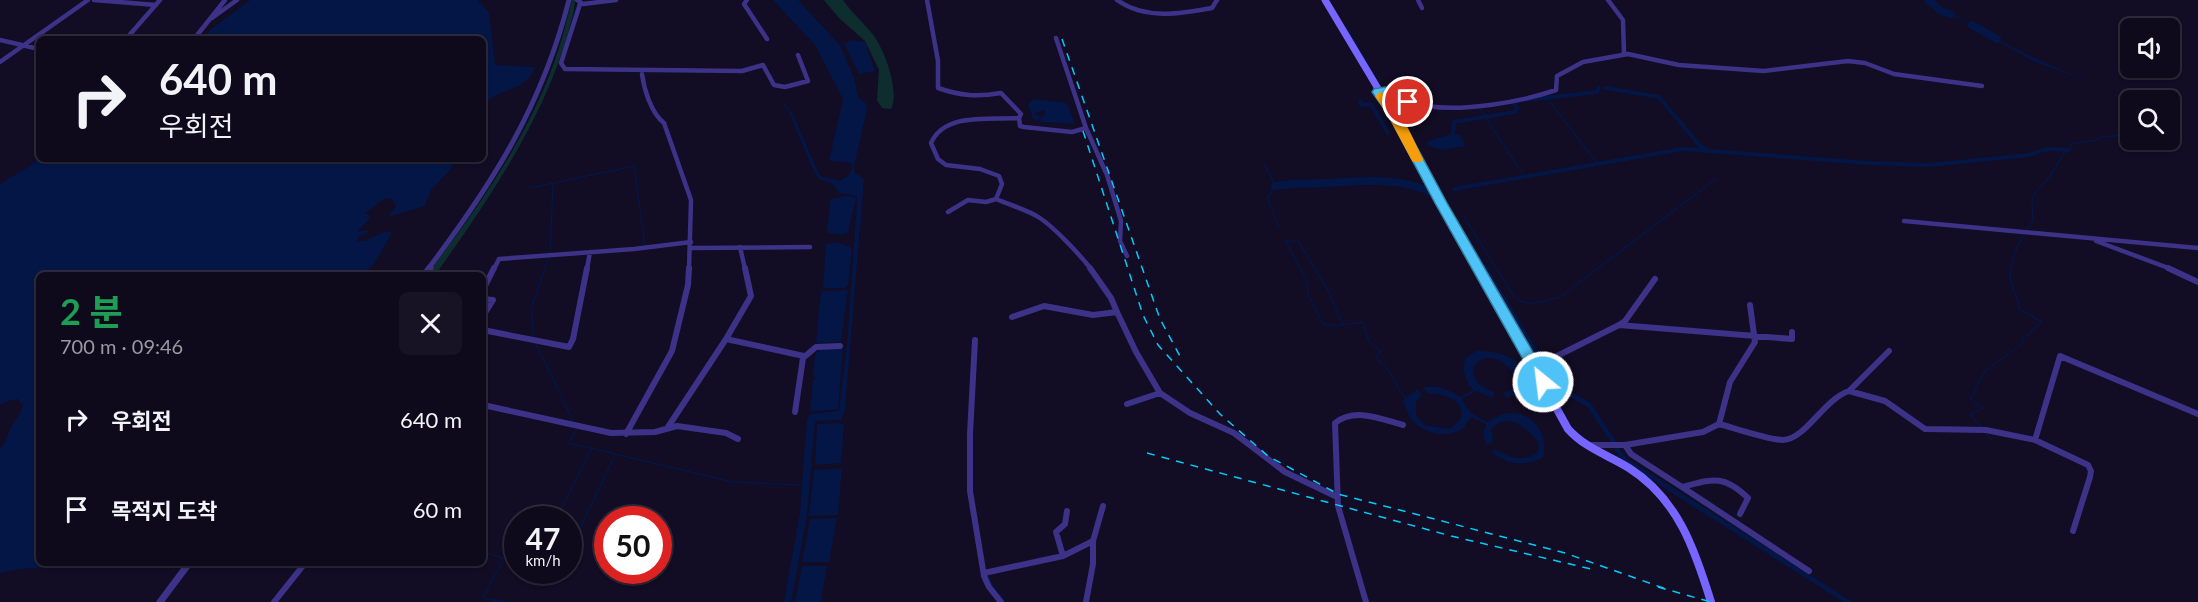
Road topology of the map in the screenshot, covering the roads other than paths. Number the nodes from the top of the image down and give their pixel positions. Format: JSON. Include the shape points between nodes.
{"nodes":[{"id":1,"x":88,"y":0,"type":"edge"},
{"id":2,"x":94,"y":0,"type":"edge"},
{"id":3,"x":160,"y":0,"type":"edge"},
{"id":4,"x":225,"y":0,"type":"edge"},
{"id":5,"x":237,"y":0,"type":"edge"},
{"id":6,"x":569,"y":0,"type":"edge"},
{"id":7,"x":616,"y":0,"type":"edge"},
{"id":8,"x":747,"y":0,"type":"edge"},
{"id":9,"x":927,"y":0,"type":"edge"},
{"id":10,"x":1117,"y":0,"type":"edge"},
{"id":11,"x":1216,"y":0,"type":"edge"},
{"id":12,"x":1325,"y":0,"type":"edge"},
{"id":13,"x":1418,"y":0,"type":"edge"},
{"id":14,"x":1608,"y":0,"type":"edge"},
{"id":15,"x":579,"y":2,"type":"edge"},
{"id":16,"x":156,"y":4,"type":"junction"},
{"id":17,"x":1422,"y":8,"type":"dead end"},
{"id":18,"x":208,"y":21,"type":"junction"},
{"id":19,"x":37,"y":36,"type":"edge"},
{"id":20,"x":129,"y":36,"type":"edge"},
{"id":21,"x":196,"y":36,"type":"edge"},
{"id":22,"x":36,"y":37,"type":"edge"},
{"id":23,"x":767,"y":39,"type":"dead end"},
{"id":24,"x":1056,"y":39,"type":"dead end"},
{"id":25,"x":0,"y":40,"type":"edge"},
{"id":26,"x":24,"y":45,"type":"junction"},
{"id":27,"x":36,"y":48,"type":"edge"},
{"id":28,"x":1624,"y":54,"type":"junction"},
{"id":29,"x":798,"y":55,"type":"dead end"},
{"id":30,"x":0,"y":62,"type":"edge"},
{"id":31,"x":642,"y":74,"type":"dead end"},
{"id":32,"x":1982,"y":86,"type":"dead end"},
{"id":33,"x":1381,"y":91,"type":"junction"},
{"id":34,"x":1019,"y":118,"type":"junction"},
{"id":35,"x":1086,"y":128,"type":"junction"},
{"id":36,"x":996,"y":199,"type":"junction"},
{"id":37,"x":948,"y":212,"type":"dead end"},
{"id":38,"x":1904,"y":221,"type":"dead end"},
{"id":39,"x":2088,"y":238,"type":"junction"},
{"id":40,"x":691,"y":245,"type":"junction"},
{"id":41,"x":740,"y":247,"type":"junction"},
{"id":42,"x":810,"y":247,"type":"dead end"},
{"id":43,"x":2198,"y":248,"type":"edge"},
{"id":44,"x":590,"y":252,"type":"junction"},
{"id":45,"x":1127,"y":256,"type":"dead end"},
{"id":46,"x":426,"y":272,"type":"edge"},
{"id":47,"x":1655,"y":279,"type":"dead end"},
{"id":48,"x":2198,"y":282,"type":"edge"},
{"id":49,"x":486,"y":284,"type":"edge"},
{"id":50,"x":486,"y":299,"type":"edge"},
{"id":51,"x":1750,"y":305,"type":"dead end"},
{"id":52,"x":486,"y":311,"type":"edge"},
{"id":53,"x":1117,"y":312,"type":"junction"},
{"id":54,"x":1012,"y":317,"type":"dead end"},
{"id":55,"x":1619,"y":325,"type":"junction"},
{"id":56,"x":486,"y":331,"type":"edge"},
{"id":57,"x":1792,"y":332,"type":"dead end"},
{"id":58,"x":1756,"y":338,"type":"junction"},
{"id":59,"x":726,"y":339,"type":"junction"},
{"id":60,"x":975,"y":340,"type":"dead end"},
{"id":61,"x":840,"y":346,"type":"dead end"},
{"id":62,"x":1889,"y":351,"type":"dead end"},
{"id":63,"x":804,"y":356,"type":"junction"},
{"id":64,"x":1535,"y":367,"type":"junction"},
{"id":65,"x":1849,"y":391,"type":"junction"},
{"id":66,"x":1160,"y":393,"type":"junction"},
{"id":67,"x":1127,"y":404,"type":"dead end"},
{"id":68,"x":486,"y":406,"type":"edge"},
{"id":69,"x":795,"y":412,"type":"dead end"},
{"id":70,"x":2198,"y":414,"type":"edge"},
{"id":71,"x":1719,"y":424,"type":"junction"},
{"id":72,"x":1403,"y":425,"type":"dead end"},
{"id":73,"x":667,"y":429,"type":"junction"},
{"id":74,"x":626,"y":434,"type":"junction"},
{"id":75,"x":738,"y":439,"type":"dead end"},
{"id":76,"x":2035,"y":440,"type":"junction"},
{"id":77,"x":1586,"y":445,"type":"junction"},
{"id":78,"x":1625,"y":445,"type":"junction"},
{"id":79,"x":1682,"y":487,"type":"junction"},
{"id":80,"x":1337,"y":497,"type":"junction"},
{"id":81,"x":1103,"y":506,"type":"dead end"},
{"id":82,"x":1066,"y":511,"type":"dead end"},
{"id":83,"x":1740,"y":514,"type":"dead end"},
{"id":84,"x":2073,"y":531,"type":"dead end"},
{"id":85,"x":1093,"y":541,"type":"junction"},
{"id":86,"x":1063,"y":556,"type":"junction"},
{"id":87,"x":187,"y":566,"type":"edge"},
{"id":88,"x":303,"y":566,"type":"edge"},
{"id":89,"x":1809,"y":571,"type":"dead end"},
{"id":90,"x":984,"y":573,"type":"junction"},
{"id":91,"x":160,"y":602,"type":"edge"},
{"id":92,"x":274,"y":602,"type":"edge"},
{"id":93,"x":1001,"y":602,"type":"edge"},
{"id":94,"x":1086,"y":602,"type":"edge"},
{"id":95,"x":1366,"y":602,"type":"edge"},
{"id":96,"x":1711,"y":602,"type":"edge"}],
"edges":[{"from":1,"to":19,"type":"street"},
{"from":2,"to":16,"type":"street"},
{"from":3,"to":16,"type":"street"},
{"from":4,"to":18,"type":"street"},
{"from":5,"to":18,"type":"street"},
{"from":6,"to":46,"type":"street","via":[[550,69],[527,119],[480,200]]},
{"from":7,"to":15,"type":"street"},
{"from":8,"to":23,"type":"street","via":[[744,4]]},
{"from":9,"to":34,"type":"street","via":[[938,61],[938,88],[975,97],[1001,93],[1021,114]]},
{"from":10,"to":11,"type":"street","via":[[1162,14],[1212,8]]},
{"from":12,"to":33,"type":"main road"},
{"from":13,"to":17,"type":"street"},
{"from":14,"to":28,"type":"street","via":[[1623,20]]},
{"from":15,"to":29,"type":"street","via":[[561,63],[565,69],[742,71],[763,65],[774,85],[785,87],[808,81]]},
{"from":16,"to":20,"type":"street"},
{"from":18,"to":21,"type":"street"},
{"from":22,"to":26,"type":"street"},
{"from":24,"to":35,"type":"street"},
{"from":25,"to":26,"type":"street"},
{"from":26,"to":27,"type":"street"},
{"from":26,"to":30,"type":"street"},
{"from":28,"to":32,"type":"street","via":[[1679,65],[1764,71],[1848,61],[1894,74]]},
{"from":28,"to":33,"type":"street","via":[[1576,64],[1557,76],[1556,90],[1535,95],[1439,108]]},
{"from":31,"to":40,"type":"street","via":[[691,200]]},
{"from":33,"to":64,"type":"main road"},
{"from":34,"to":35,"type":"street","via":[[1020,126],[1024,127],[1072,132]]},
{"from":34,"to":36,"type":"street","via":[[952,122],[936,132],[931,143],[938,159],[946,165],[999,176],[1002,184]]},
{"from":35,"to":45,"type":"street","via":[[1121,221],[1120,241]]},
{"from":36,"to":37,"type":"street","via":[[968,200]]},
{"from":36,"to":53,"type":"street","via":[[1040,218],[1077,249]]},
{"from":38,"to":39,"type":"street"},
{"from":39,"to":43,"type":"street"},
{"from":39,"to":48,"type":"street","via":[[2158,262]]},
{"from":40,"to":41,"type":"street"},
{"from":40,"to":44,"type":"street"},
{"from":40,"to":74,"type":"street","via":[[688,285],[672,351]]},
{"from":41,"to":42,"type":"street"},
{"from":41,"to":59,"type":"street","via":[[751,296]]},
{"from":44,"to":49,"type":"street","via":[[499,259]]},
{"from":44,"to":56,"type":"street","via":[[573,339],[568,347]]},
{"from":47,"to":55,"type":"street"},
{"from":50,"to":52,"type":"street","via":[[493,300]]},
{"from":51,"to":58,"type":"street"},
{"from":53,"to":54,"type":"street","via":[[1093,315],[1044,306]]},
{"from":53,"to":66,"type":"street"},
{"from":55,"to":58,"type":"street"},
{"from":55,"to":64,"type":"street"},
{"from":57,"to":58,"type":"street","via":[[1792,339]]},
{"from":58,"to":71,"type":"street","via":[[1730,382]]},
{"from":59,"to":63,"type":"street"},
{"from":59,"to":73,"type":"street"},
{"from":60,"to":90,"type":"street","via":[[970,491]]},
{"from":61,"to":63,"type":"street","via":[[816,347]]},
{"from":62,"to":65,"type":"street"},
{"from":63,"to":69,"type":"street"},
{"from":64,"to":77,"type":"main road","via":[[1568,429]]},
{"from":65,"to":71,"type":"street","via":[[1826,403],[1793,439],[1782,440]]},
{"from":65,"to":76,"type":"street","via":[[1885,401],[1930,430],[1986,430]]},
{"from":66,"to":67,"type":"street"},
{"from":66,"to":80,"type":"street","via":[[1190,413],[1234,433],[1285,472]]},
{"from":68,"to":74,"type":"street"},
{"from":70,"to":76,"type":"street","via":[[2060,356]]},
{"from":71,"to":78,"type":"street","via":[[1702,432]]},
{"from":72,"to":80,"type":"street","via":[[1353,414],[1339,418],[1334,430]]},
{"from":73,"to":74,"type":"street"},
{"from":73,"to":75,"type":"street","via":[[677,426],[726,433]]},
{"from":76,"to":84,"type":"street","via":[[2090,468]]},
{"from":77,"to":78,"type":"street"},
{"from":77,"to":96,"type":"main road","via":[[1631,470],[1664,496],[1691,540]]},
{"from":78,"to":79,"type":"street","via":[[1631,454]]},
{"from":79,"to":83,"type":"street","via":[[1726,479],[1748,498]]},
{"from":79,"to":89,"type":"street"},
{"from":80,"to":95,"type":"street"},
{"from":81,"to":85,"type":"street"},
{"from":82,"to":86,"type":"street","via":[[1065,525],[1056,532]]},
{"from":85,"to":86,"type":"street"},
{"from":85,"to":94,"type":"street"},
{"from":86,"to":90,"type":"street"},
{"from":87,"to":91,"type":"street"},
{"from":88,"to":92,"type":"street"},
{"from":90,"to":93,"type":"street","via":[[989,588]]}]}
